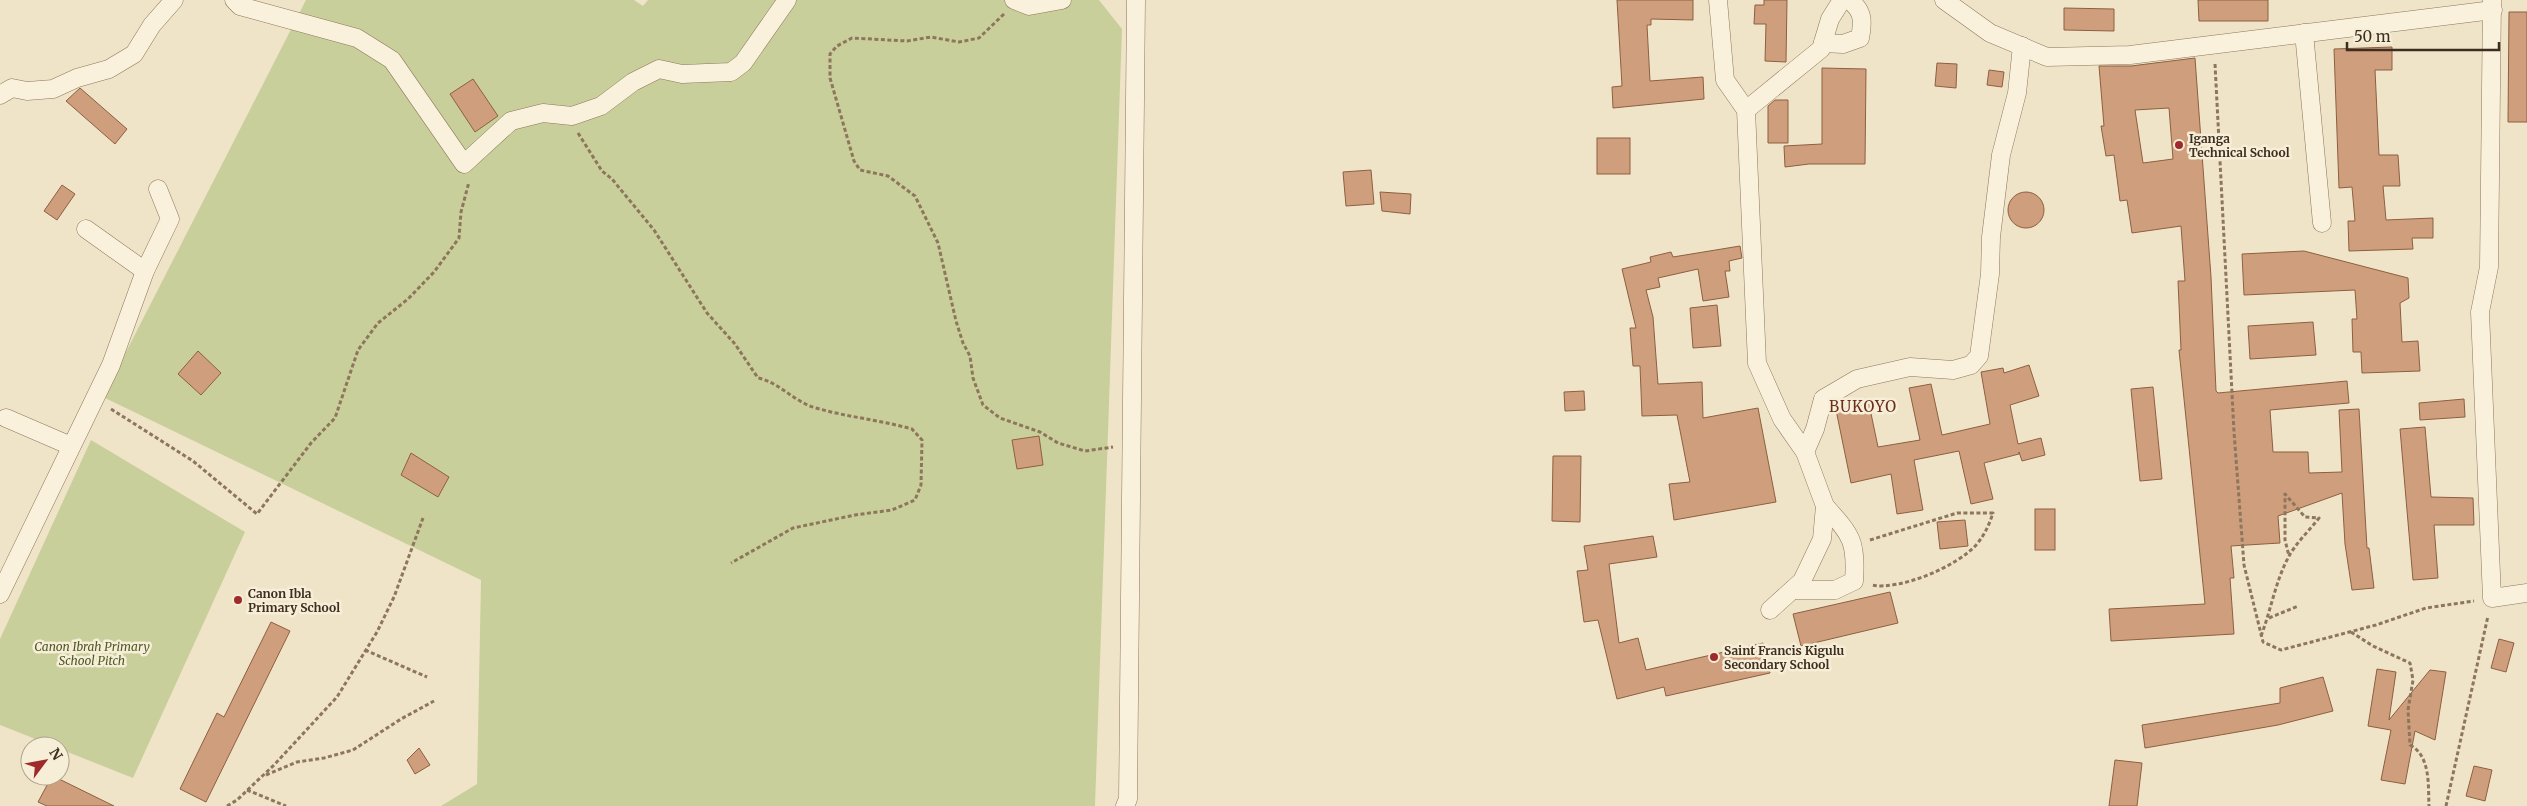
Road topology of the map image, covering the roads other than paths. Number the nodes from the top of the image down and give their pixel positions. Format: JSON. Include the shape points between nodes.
{"nodes":[{"id":1,"x":174,"y":0,"type":"edge"},
{"id":2,"x":234,"y":0,"type":"edge"},
{"id":3,"x":787,"y":0,"type":"edge"},
{"id":4,"x":1062,"y":0,"type":"edge"},
{"id":5,"x":1136,"y":0,"type":"edge"},
{"id":6,"x":1718,"y":0,"type":"edge"},
{"id":7,"x":1842,"y":0,"type":"edge"},
{"id":8,"x":1849,"y":0,"type":"edge"},
{"id":9,"x":1944,"y":0,"type":"edge"},
{"id":10,"x":1014,"y":1,"type":"edge"},
{"id":11,"x":2492,"y":5,"type":"edge"},
{"id":12,"x":2304,"y":33,"type":"junction"},
{"id":13,"x":1823,"y":43,"type":"junction"},
{"id":14,"x":2022,"y":46,"type":"junction"},
{"id":15,"x":0,"y":95,"type":"edge"},
{"id":16,"x":1746,"y":110,"type":"junction"},
{"id":17,"x":158,"y":189,"type":"dead end"},
{"id":18,"x":2322,"y":224,"type":"dead end"},
{"id":19,"x":86,"y":229,"type":"dead end"},
{"id":20,"x":146,"y":271,"type":"junction"},
{"id":21,"x":6,"y":418,"type":"dead end"},
{"id":22,"x":71,"y":446,"type":"junction"},
{"id":23,"x":1805,"y":452,"type":"junction"},
{"id":24,"x":1825,"y":506,"type":"junction"},
{"id":25,"x":1792,"y":590,"type":"junction"},
{"id":26,"x":2527,"y":593,"type":"edge"},
{"id":27,"x":0,"y":594,"type":"edge"},
{"id":28,"x":1770,"y":610,"type":"dead end"},
{"id":29,"x":1125,"y":806,"type":"edge"}],
"edges":[{"from":1,"to":15,"type":"street","via":[[152,25],[134,54],[109,69],[53,89],[12,88]]},
{"from":2,"to":3,"type":"street","via":[[240,6],[358,38],[392,60],[464,164],[511,121],[543,113],[572,116],[601,106],[633,82],[659,69],[682,74],[731,72],[743,64]]},
{"from":4,"to":10,"type":"street","via":[[1029,6]]},
{"from":5,"to":29,"type":"street","via":[[1128,799]]},
{"from":6,"to":16,"type":"street","via":[[1725,80]]},
{"from":7,"to":13,"type":"street","via":[[1830,19]]},
{"from":8,"to":13,"type":"street","via":[[1856,5],[1864,20],[1860,38],[1844,44]]},
{"from":9,"to":14,"type":"street","via":[[1990,33]]},
{"from":11,"to":12,"type":"street"},
{"from":11,"to":26,"type":"street","via":[[2489,267],[2480,312],[2492,598]]},
{"from":12,"to":14,"type":"street","via":[[2130,55],[2047,57]]},
{"from":12,"to":18,"type":"street"},
{"from":13,"to":16,"type":"street","via":[[1821,49],[1794,73]]},
{"from":14,"to":23,"type":"street","via":[[2017,93],[2000,164],[1979,356],[1971,365],[1954,370],[1910,367],[1857,379],[1823,400]]},
{"from":16,"to":23,"type":"street","via":[[1757,363],[1782,419]]},
{"from":17,"to":20,"type":"street","via":[[170,220]]},
{"from":19,"to":20,"type":"street"},
{"from":20,"to":22,"type":"street","via":[[111,365]]},
{"from":21,"to":22,"type":"street"},
{"from":22,"to":27,"type":"street"},
{"from":23,"to":24,"type":"street"},
{"from":24,"to":25,"type":"street","via":[[1822,539],[1802,581]]},
{"from":24,"to":25,"type":"street","via":[[1844,527],[1855,546],[1854,581],[1835,590]]},
{"from":25,"to":28,"type":"street"}]}
